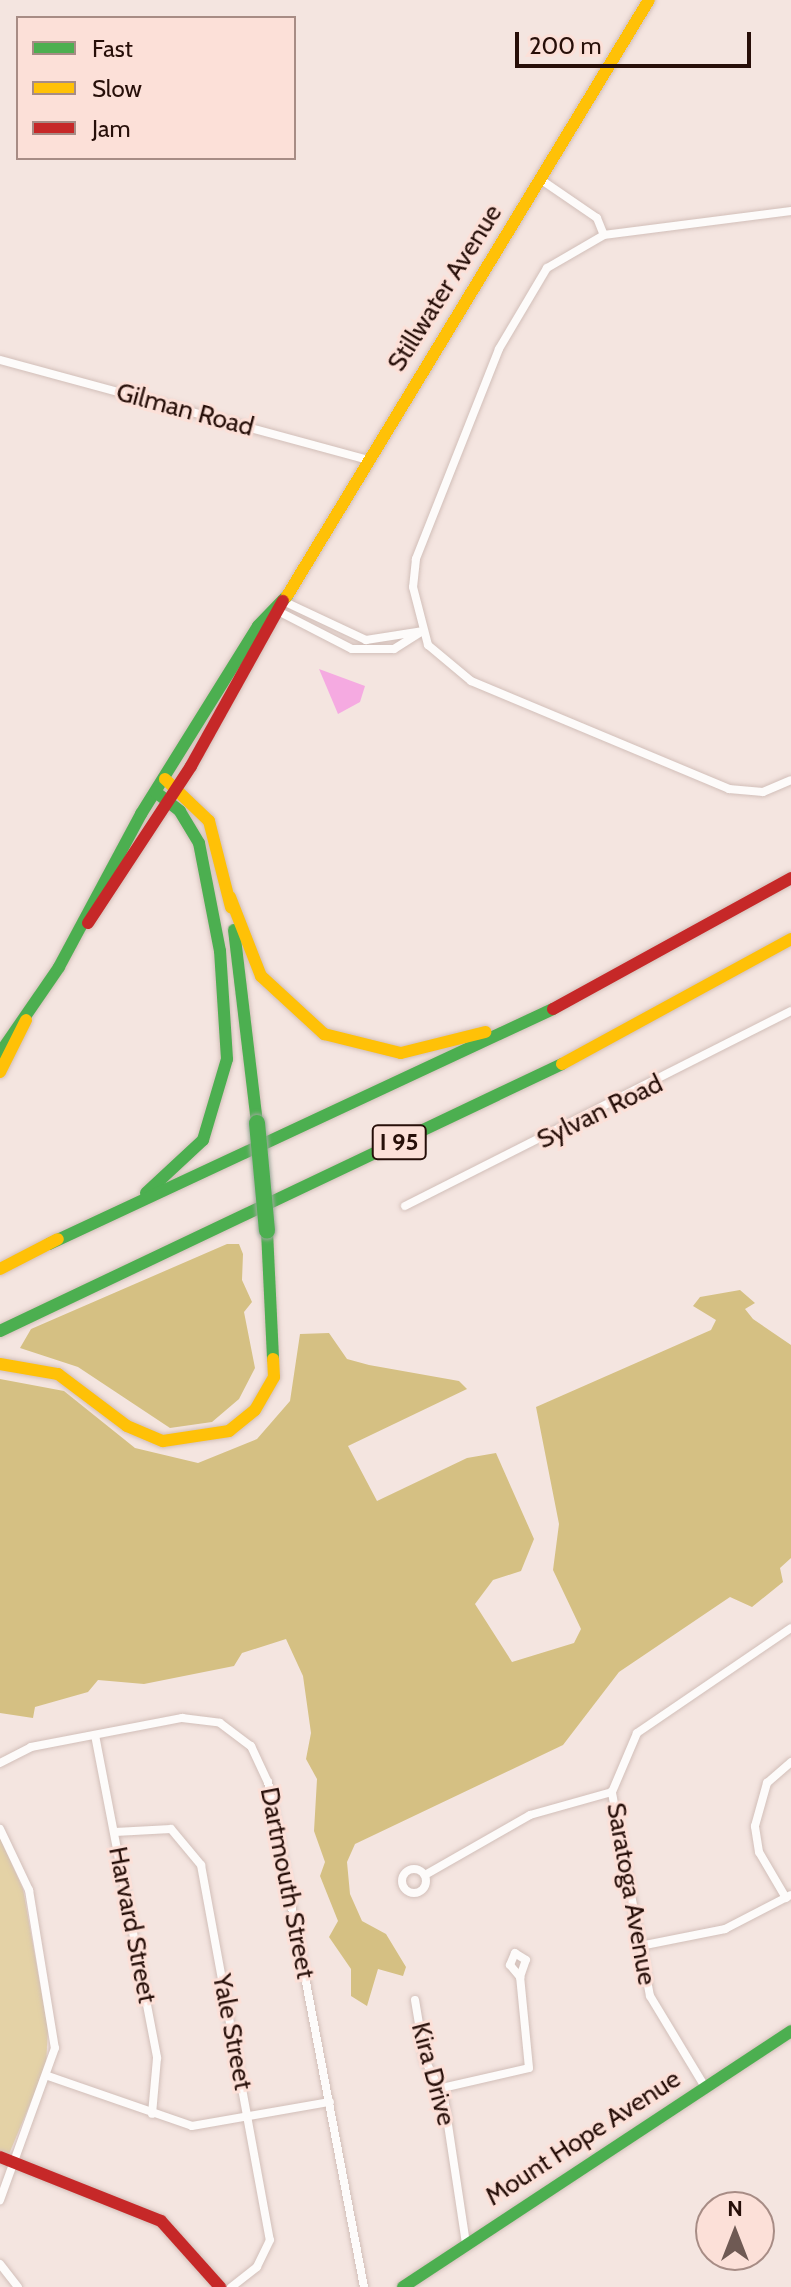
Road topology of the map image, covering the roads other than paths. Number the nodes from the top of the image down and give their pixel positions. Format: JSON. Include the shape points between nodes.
{"nodes":[{"id":1,"x":649,"y":0,"type":"edge"},
{"id":2,"x":540,"y":179,"type":"junction"},
{"id":3,"x":791,"y":211,"type":"edge"},
{"id":4,"x":604,"y":235,"type":"junction"},
{"id":5,"x":0,"y":360,"type":"edge"},
{"id":6,"x":369,"y":460,"type":"junction"},
{"id":7,"x":280,"y":608,"type":"junction"},
{"id":8,"x":423,"y":631,"type":"junction"},
{"id":9,"x":791,"y":780,"type":"edge"},
{"id":10,"x":167,"y":790,"type":"junction"},
{"id":11,"x":791,"y":878,"type":"edge"},
{"id":12,"x":230,"y":897,"type":"junction"},
{"id":13,"x":791,"y":939,"type":"edge"},
{"id":14,"x":644,"y":963,"type":"junction"},
{"id":15,"x":791,"y":1011,"type":"edge"},
{"id":16,"x":26,"y":1020,"type":"junction"},
{"id":17,"x":0,"y":1053,"type":"edge"},
{"id":18,"x":0,"y":1072,"type":"edge"},
{"id":19,"x":405,"y":1206,"type":"dead end"},
{"id":20,"x":49,"y":1244,"type":"junction"},
{"id":21,"x":0,"y":1269,"type":"edge"},
{"id":22,"x":0,"y":1331,"type":"edge"},
{"id":23,"x":0,"y":1364,"type":"edge"},
{"id":24,"x":791,"y":1628,"type":"edge"},
{"id":25,"x":95,"y":1735,"type":"junction"},
{"id":26,"x":791,"y":1762,"type":"edge"},
{"id":27,"x":0,"y":1763,"type":"edge"},
{"id":28,"x":612,"y":1792,"type":"junction"},
{"id":29,"x":0,"y":1829,"type":"edge"},
{"id":30,"x":115,"y":1832,"type":"junction"},
{"id":31,"x":425,"y":1875,"type":"dead end"},
{"id":32,"x":789,"y":1896,"type":"edge"},
{"id":33,"x":640,"y":1946,"type":"junction"},
{"id":34,"x":520,"y":1977,"type":"dead end"},
{"id":35,"x":415,"y":2000,"type":"dead end"},
{"id":36,"x":791,"y":2031,"type":"edge"},
{"id":37,"x":48,"y":2076,"type":"junction"},
{"id":38,"x":705,"y":2087,"type":"junction"},
{"id":39,"x":442,"y":2088,"type":"junction"},
{"id":40,"x":330,"y":2102,"type":"junction"},
{"id":41,"x":152,"y":2114,"type":"junction"},
{"id":42,"x":249,"y":2119,"type":"junction"},
{"id":43,"x":7,"y":2159,"type":"edge"},
{"id":44,"x":0,"y":2200,"type":"edge"},
{"id":45,"x":466,"y":2243,"type":"junction"},
{"id":46,"x":0,"y":2264,"type":"edge"},
{"id":47,"x":18,"y":2287,"type":"edge"},
{"id":48,"x":220,"y":2287,"type":"edge"},
{"id":49,"x":231,"y":2287,"type":"edge"},
{"id":50,"x":364,"y":2287,"type":"edge"},
{"id":51,"x":403,"y":2287,"type":"edge"}],
"edges":[{"from":1,"to":2,"type":"main road","name":"Stillwater Avenue"},
{"from":2,"to":4,"type":"street","via":[[597,218]]},
{"from":2,"to":6,"type":"main road","name":"Stillwater Avenue"},
{"from":3,"to":4,"type":"street"},
{"from":4,"to":8,"type":"street","via":[[547,268],[514,314],[416,559],[414,603]]},
{"from":5,"to":6,"type":"street","name":"Gilman Road"},
{"from":6,"to":7,"type":"main road","name":"Stillwater Avenue"},
{"from":7,"to":8,"type":"street","via":[[338,644],[370,651],[394,649]]},
{"from":7,"to":10,"type":"main road","name":"Stillwater Avenue"},
{"from":8,"to":9,"type":"street","via":[[442,662],[471,681],[696,776],[750,793]]},
{"from":10,"to":12,"type":"main road","via":[[209,821]]},
{"from":10,"to":16,"type":"main road","name":"Stillwater Avenue"},
{"from":10,"to":20,"type":"main road","via":[[199,843],[220,951],[226,1080],[211,1125],[177,1170]]},
{"from":11,"to":14,"type":"main road","number":"I 95"},
{"from":12,"to":14,"type":"main road","via":[[273,993],[308,1024],[367,1049],[418,1051],[472,1037]]},
{"from":12,"to":23,"type":"main road","bridge":true,"via":[[267,1231],[274,1377],[255,1410],[229,1431],[163,1441],[127,1426],[58,1374]]},
{"from":13,"to":22,"type":"main road","number":"I 95","via":[[588,1051]]},
{"from":14,"to":20,"type":"main road","number":"I 95"},
{"from":15,"to":19,"type":"street","name":"Sylvan Road"},
{"from":16,"to":17,"type":"main road","name":"Stillwater Avenue"},
{"from":16,"to":18,"type":"main road","name":"Stillwater Avenue"},
{"from":20,"to":21,"type":"main road","number":"I 95"},
{"from":24,"to":28,"type":"street","name":"Saratoga Avenue","via":[[637,1733]]},
{"from":25,"to":27,"type":"street","name":"Dartmouth Street","via":[[31,1747]]},
{"from":25,"to":30,"type":"street","name":"Harvard Street"},
{"from":25,"to":40,"type":"street","name":"Dartmouth Street","via":[[204,1718],[238,1731],[251,1746],[268,1782]]},
{"from":26,"to":32,"type":"street","via":[[767,1783],[755,1826],[759,1852]]},
{"from":28,"to":31,"type":"street","via":[[530,1815]]},
{"from":28,"to":33,"type":"street","name":"Saratoga Avenue"},
{"from":29,"to":37,"type":"street","via":[[23,1866],[51,2001]]},
{"from":30,"to":41,"type":"street","name":"Harvard Street","via":[[159,2071]]},
{"from":30,"to":42,"type":"street","name":"Yale Street","via":[[171,1829],[196,1853]]},
{"from":32,"to":33,"type":"street","via":[[725,1929]]},
{"from":33,"to":38,"type":"street","name":"Saratoga Avenue","via":[[650,1996]]},
{"from":34,"to":39,"type":"street","via":[[529,2068]]},
{"from":35,"to":39,"type":"street","name":"Kira Drive","via":[[425,2060]]},
{"from":36,"to":38,"type":"main road","name":"Mount Hope Avenue"},
{"from":37,"to":41,"type":"street"},
{"from":37,"to":43,"type":"street"},
{"from":38,"to":45,"type":"main road","name":"Mount Hope Avenue"},
{"from":39,"to":45,"type":"street","name":"Kira Drive"},
{"from":40,"to":42,"type":"street"},
{"from":40,"to":50,"type":"street","name":"Dartmouth Street"},
{"from":41,"to":42,"type":"street","via":[[192,2126]]},
{"from":42,"to":49,"type":"street","name":"Yale Street","via":[[270,2240],[257,2267]]},
{"from":43,"to":44,"type":"street"},
{"from":43,"to":48,"type":"main road","via":[[161,2221]]},
{"from":45,"to":51,"type":"main road","name":"Mount Hope Avenue"},
{"from":46,"to":47,"type":"street"}]}
